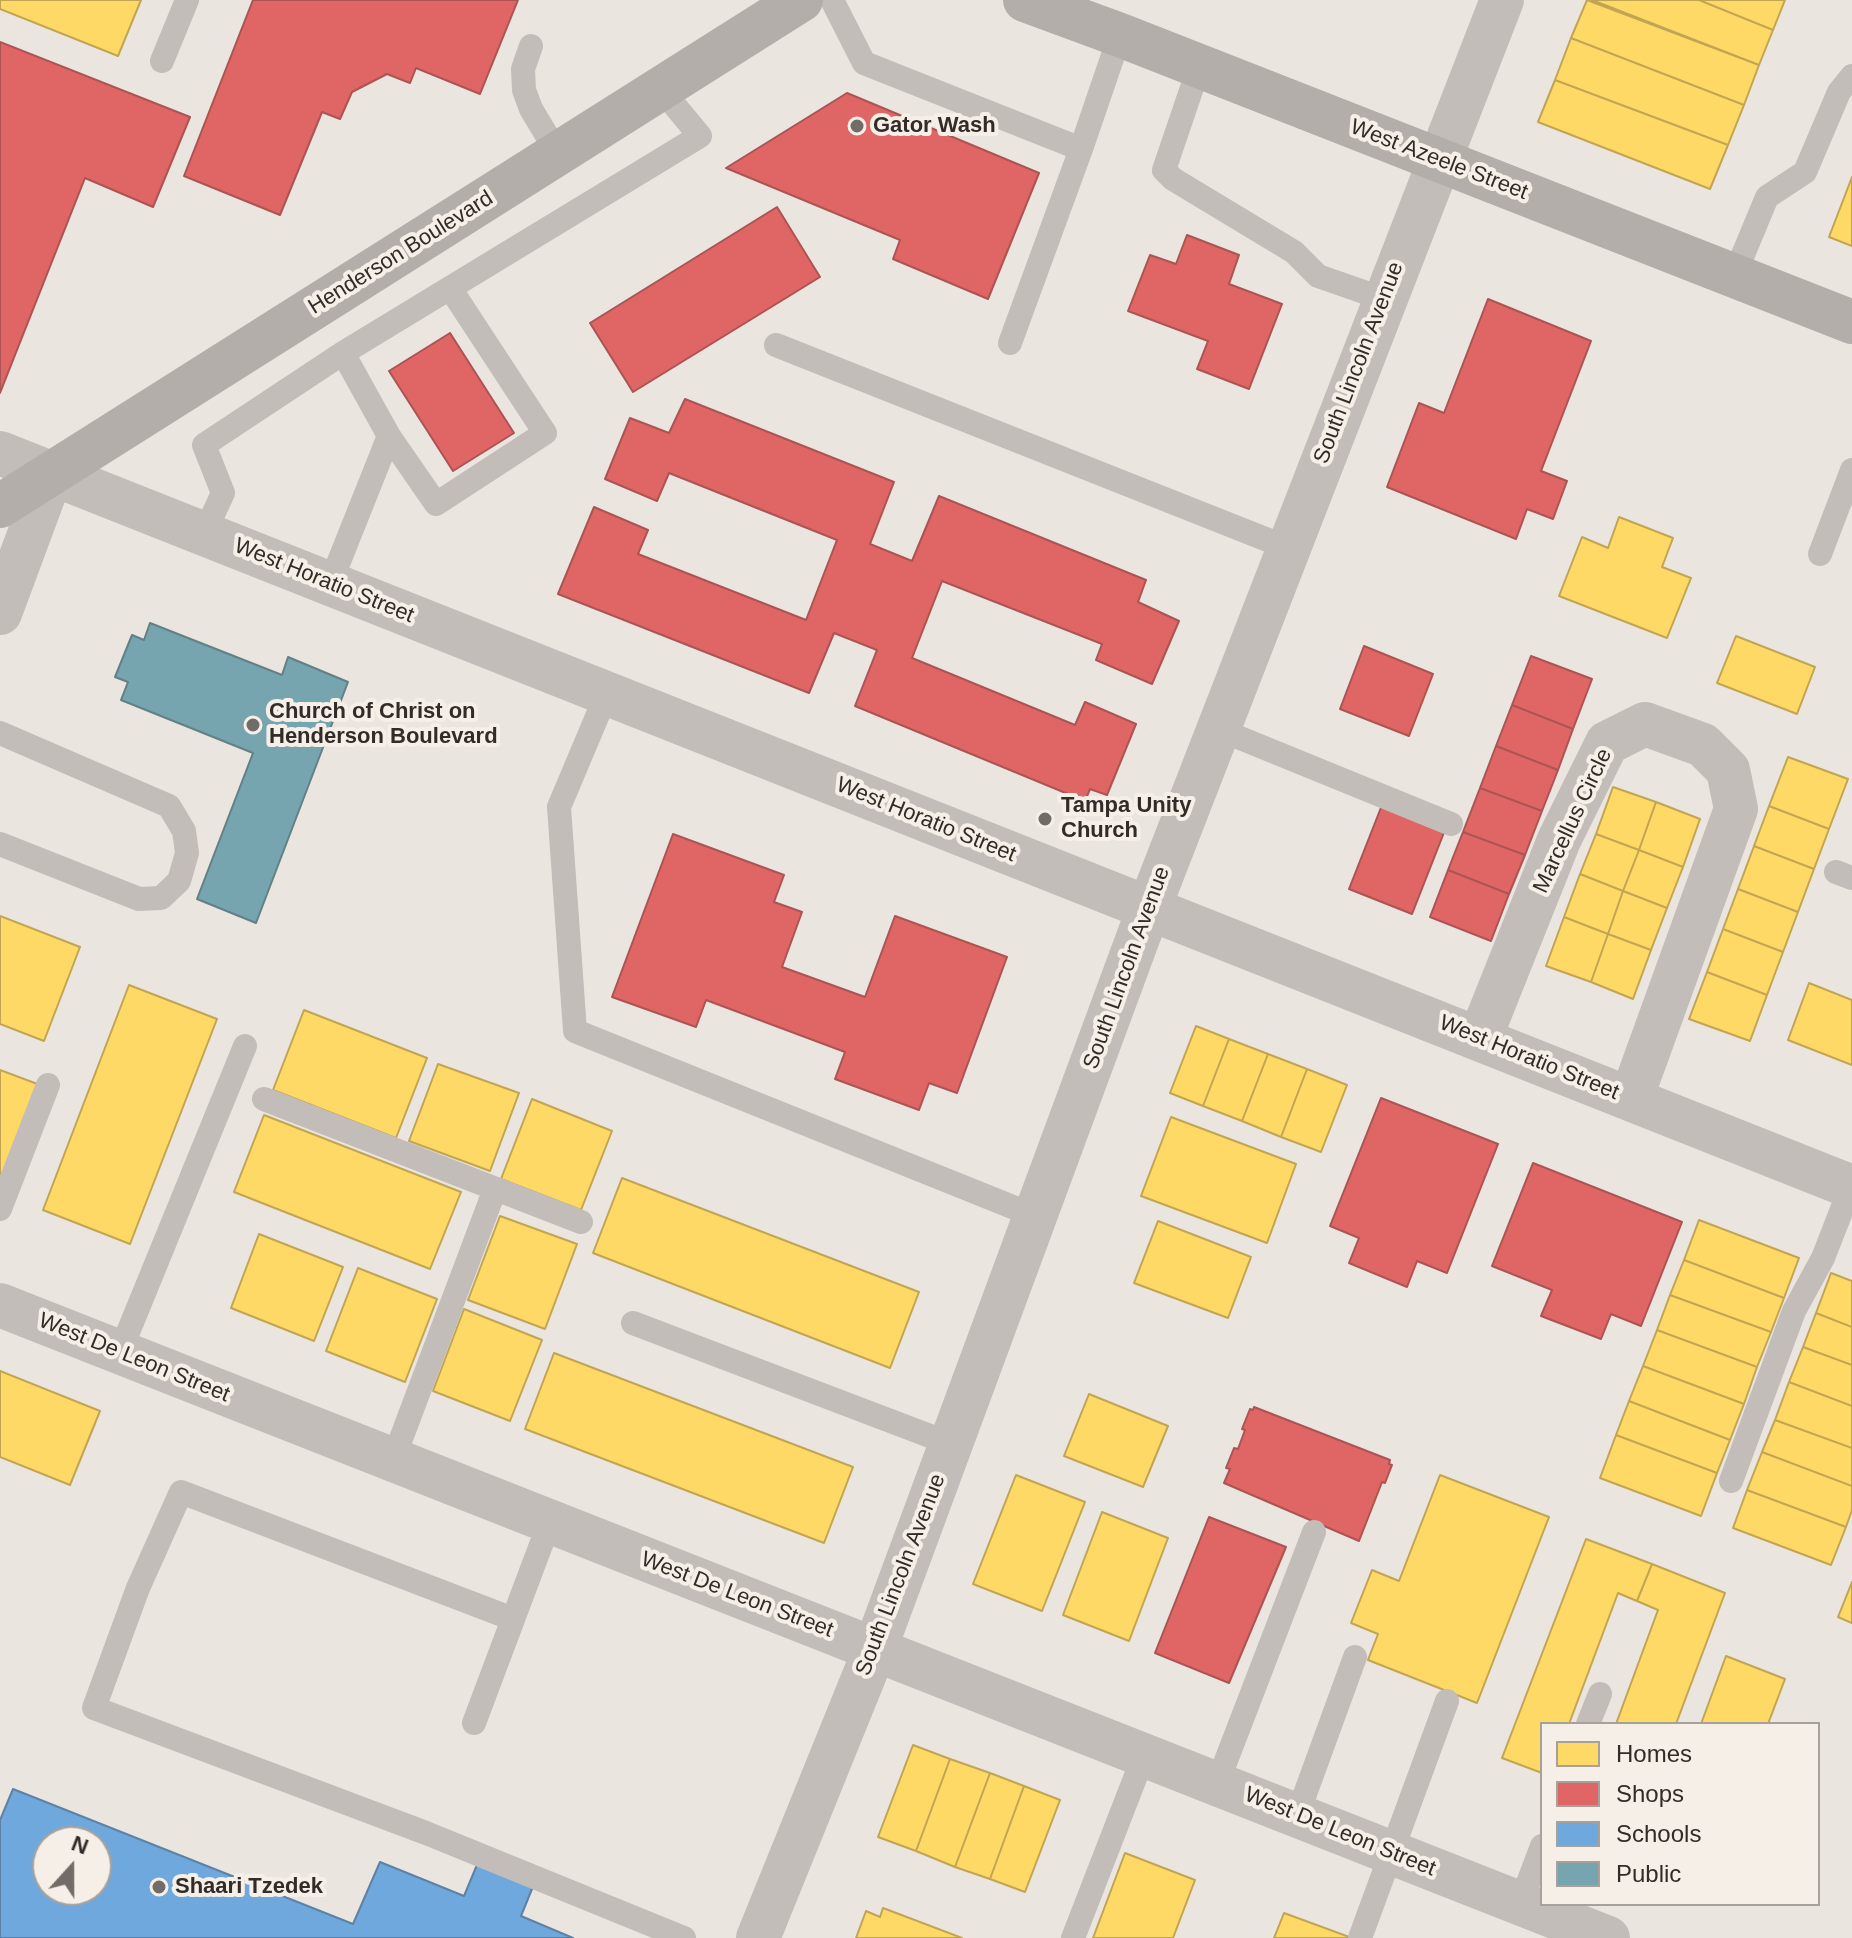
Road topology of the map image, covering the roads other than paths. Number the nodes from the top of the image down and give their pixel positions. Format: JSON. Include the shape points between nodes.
{"nodes":[{"id":1,"x":187,"y":0,"type":"edge"},
{"id":2,"x":801,"y":0,"type":"edge"},
{"id":3,"x":832,"y":0,"type":"edge"},
{"id":4,"x":1025,"y":0,"type":"edge"},
{"id":5,"x":1502,"y":0,"type":"edge"},
{"id":6,"x":1120,"y":35,"type":"junction"},
{"id":7,"x":531,"y":46,"type":"dead end"},
{"id":8,"x":162,"y":61,"type":"dead end"},
{"id":9,"x":1851,"y":65,"type":"edge"},
{"id":10,"x":1199,"y":67,"type":"junction"},
{"id":11,"x":661,"y":89,"type":"junction"},
{"id":12,"x":1081,"y":149,"type":"junction"},
{"id":13,"x":558,"y":154,"type":"junction"},
{"id":14,"x":1438,"y":160,"type":"junction"},
{"id":15,"x":1735,"y":274,"type":"junction"},
{"id":16,"x":450,"y":288,"type":"junction"},
{"id":17,"x":1384,"y":299,"type":"junction"},
{"id":18,"x":1852,"y":322,"type":"edge"},
{"id":19,"x":1010,"y":343,"type":"dead end"},
{"id":20,"x":776,"y":345,"type":"dead end"},
{"id":21,"x":343,"y":353,"type":"junction"},
{"id":22,"x":389,"y":436,"type":"junction"},
{"id":23,"x":0,"y":453,"type":"edge"},
{"id":24,"x":1852,"y":470,"type":"edge"},
{"id":25,"x":52,"y":473,"type":"junction"},
{"id":26,"x":0,"y":506,"type":"edge"},
{"id":27,"x":204,"y":534,"type":"junction"},
{"id":28,"x":1288,"y":548,"type":"junction"},
{"id":29,"x":1820,"y":554,"type":"dead end"},
{"id":30,"x":330,"y":584,"type":"junction"},
{"id":31,"x":0,"y":613,"type":"edge"},
{"id":32,"x":607,"y":693,"type":"junction"},
{"id":33,"x":1218,"y":729,"type":"junction"},
{"id":34,"x":0,"y":733,"type":"edge"},
{"id":35,"x":1451,"y":824,"type":"dead end"},
{"id":36,"x":0,"y":844,"type":"edge"},
{"id":37,"x":1149,"y":908,"type":"junction"},
{"id":38,"x":1480,"y":1038,"type":"junction"},
{"id":39,"x":245,"y":1046,"type":"dead end"},
{"id":40,"x":48,"y":1085,"type":"dead end"},
{"id":41,"x":264,"y":1099,"type":"dead end"},
{"id":42,"x":1631,"y":1099,"type":"junction"},
{"id":43,"x":1852,"y":1186,"type":"edge"},
{"id":44,"x":495,"y":1189,"type":"junction"},
{"id":45,"x":0,"y":1209,"type":"edge"},
{"id":46,"x":1035,"y":1216,"type":"junction"},
{"id":47,"x":581,"y":1222,"type":"dead end"},
{"id":48,"x":0,"y":1305,"type":"edge"},
{"id":49,"x":633,"y":1323,"type":"dead end"},
{"id":50,"x":120,"y":1352,"type":"junction"},
{"id":51,"x":951,"y":1444,"type":"junction"},
{"id":52,"x":393,"y":1460,"type":"junction"},
{"id":53,"x":1731,"y":1481,"type":"dead end"},
{"id":54,"x":550,"y":1521,"type":"junction"},
{"id":55,"x":1314,"y":1532,"type":"dead end"},
{"id":56,"x":513,"y":1619,"type":"junction"},
{"id":57,"x":875,"y":1649,"type":"junction"},
{"id":58,"x":1355,"y":1657,"type":"dead end"},
{"id":59,"x":1600,"y":1694,"type":"dead end"},
{"id":60,"x":1447,"y":1701,"type":"dead end"},
{"id":61,"x":1589,"y":1722,"type":"edge"},
{"id":62,"x":474,"y":1723,"type":"dead end"},
{"id":63,"x":1144,"y":1755,"type":"junction"},
{"id":64,"x":1217,"y":1784,"type":"junction"},
{"id":65,"x":1297,"y":1816,"type":"junction"},
{"id":66,"x":1540,"y":1851,"type":"edge"},
{"id":67,"x":1392,"y":1853,"type":"junction"},
{"id":68,"x":1520,"y":1904,"type":"junction"},
{"id":69,"x":684,"y":1938,"type":"edge"},
{"id":70,"x":758,"y":1938,"type":"edge"},
{"id":71,"x":1073,"y":1938,"type":"edge"},
{"id":72,"x":1360,"y":1938,"type":"edge"},
{"id":73,"x":1608,"y":1938,"type":"edge"}],
"edges":[{"from":1,"to":8,"type":"lane"},
{"from":2,"to":11,"type":"main road","name":"Henderson Boulevard"},
{"from":3,"to":12,"type":"lane","via":[[864,63]]},
{"from":4,"to":6,"type":"main road","name":"West Azeele Street"},
{"from":5,"to":14,"type":"street","name":"South Lincoln Avenue"},
{"from":6,"to":10,"type":"main road","name":"West Azeele Street"},
{"from":6,"to":12,"type":"lane"},
{"from":7,"to":13,"type":"lane","via":[[523,69],[524,90]]},
{"from":9,"to":15,"type":"lane","via":[[1805,172],[1767,197]]},
{"from":10,"to":14,"type":"main road","name":"West Azeele Street"},
{"from":10,"to":17,"type":"lane","via":[[1164,170],[1294,252],[1318,276]]},
{"from":11,"to":13,"type":"main road","name":"Henderson Boulevard"},
{"from":11,"to":16,"type":"lane","via":[[700,136]]},
{"from":12,"to":19,"type":"lane"},
{"from":13,"to":25,"type":"main road","name":"Henderson Boulevard"},
{"from":14,"to":15,"type":"main road","name":"West Azeele Street"},
{"from":14,"to":17,"type":"street","name":"South Lincoln Avenue"},
{"from":15,"to":18,"type":"main road","name":"West Azeele Street"},
{"from":16,"to":21,"type":"lane"},
{"from":16,"to":22,"type":"lane","via":[[545,433],[436,504]]},
{"from":17,"to":28,"type":"street","name":"South Lincoln Avenue"},
{"from":20,"to":28,"type":"lane"},
{"from":21,"to":22,"type":"lane"},
{"from":21,"to":27,"type":"lane","via":[[204,445],[223,493]]},
{"from":22,"to":30,"type":"lane"},
{"from":23,"to":25,"type":"street","name":"West Horatio Street"},
{"from":24,"to":29,"type":"lane"},
{"from":25,"to":26,"type":"main road","name":"Henderson Boulevard"},
{"from":25,"to":27,"type":"street","name":"West Horatio Street"},
{"from":25,"to":31,"type":"street"},
{"from":27,"to":30,"type":"street","name":"West Horatio Street"},
{"from":28,"to":33,"type":"street","name":"South Lincoln Avenue"},
{"from":30,"to":32,"type":"street","name":"West Horatio Street"},
{"from":32,"to":37,"type":"street","name":"West Horatio Street"},
{"from":32,"to":46,"type":"lane","via":[[559,807],[575,1031]]},
{"from":33,"to":35,"type":"lane"},
{"from":33,"to":37,"type":"street","name":"South Lincoln Avenue"},
{"from":34,"to":36,"type":"lane","via":[[169,806],[184,831],[187,853],[179,881],[161,898],[139,899]]},
{"from":37,"to":38,"type":"street","name":"West Horatio Street"},
{"from":37,"to":46,"type":"street","name":"South Lincoln Avenue"},
{"from":38,"to":42,"type":"street","name":"West Horatio Street"},
{"from":38,"to":42,"type":"street","name":"Marcellus Circle","via":[[1559,840],[1607,743],[1645,724],[1703,745],[1728,770],[1736,809]]},
{"from":39,"to":50,"type":"lane"},
{"from":40,"to":45,"type":"lane"},
{"from":41,"to":44,"type":"lane"},
{"from":42,"to":43,"type":"street","name":"West Horatio Street"},
{"from":43,"to":53,"type":"lane","via":[[1794,1311]]},
{"from":44,"to":47,"type":"lane"},
{"from":44,"to":52,"type":"lane"},
{"from":46,"to":51,"type":"street","name":"South Lincoln Avenue"},
{"from":48,"to":50,"type":"street","name":"West De Leon Street"},
{"from":49,"to":51,"type":"lane"},
{"from":50,"to":52,"type":"street","name":"West De Leon Street"},
{"from":51,"to":57,"type":"street","name":"South Lincoln Avenue"},
{"from":52,"to":54,"type":"street","name":"West De Leon Street"},
{"from":54,"to":56,"type":"lane"},
{"from":54,"to":57,"type":"street","name":"West De Leon Street"},
{"from":55,"to":64,"type":"lane"},
{"from":56,"to":62,"type":"lane"},
{"from":56,"to":69,"type":"lane","via":[[181,1492],[138,1588],[94,1708],[426,1833]]},
{"from":57,"to":63,"type":"street","name":"West De Leon Street"},
{"from":57,"to":70,"type":"street","name":"South Lincoln Avenue"},
{"from":58,"to":65,"type":"lane"},
{"from":59,"to":61,"type":"lane"},
{"from":60,"to":67,"type":"lane"},
{"from":63,"to":64,"type":"street","name":"West De Leon Street"},
{"from":63,"to":71,"type":"lane"},
{"from":64,"to":65,"type":"street","name":"West De Leon Street"},
{"from":65,"to":67,"type":"street","name":"West De Leon Street"},
{"from":66,"to":68,"type":"lane"},
{"from":67,"to":68,"type":"street","name":"West De Leon Street"},
{"from":67,"to":72,"type":"lane"},
{"from":68,"to":73,"type":"street","name":"West De Leon Street"}]}
